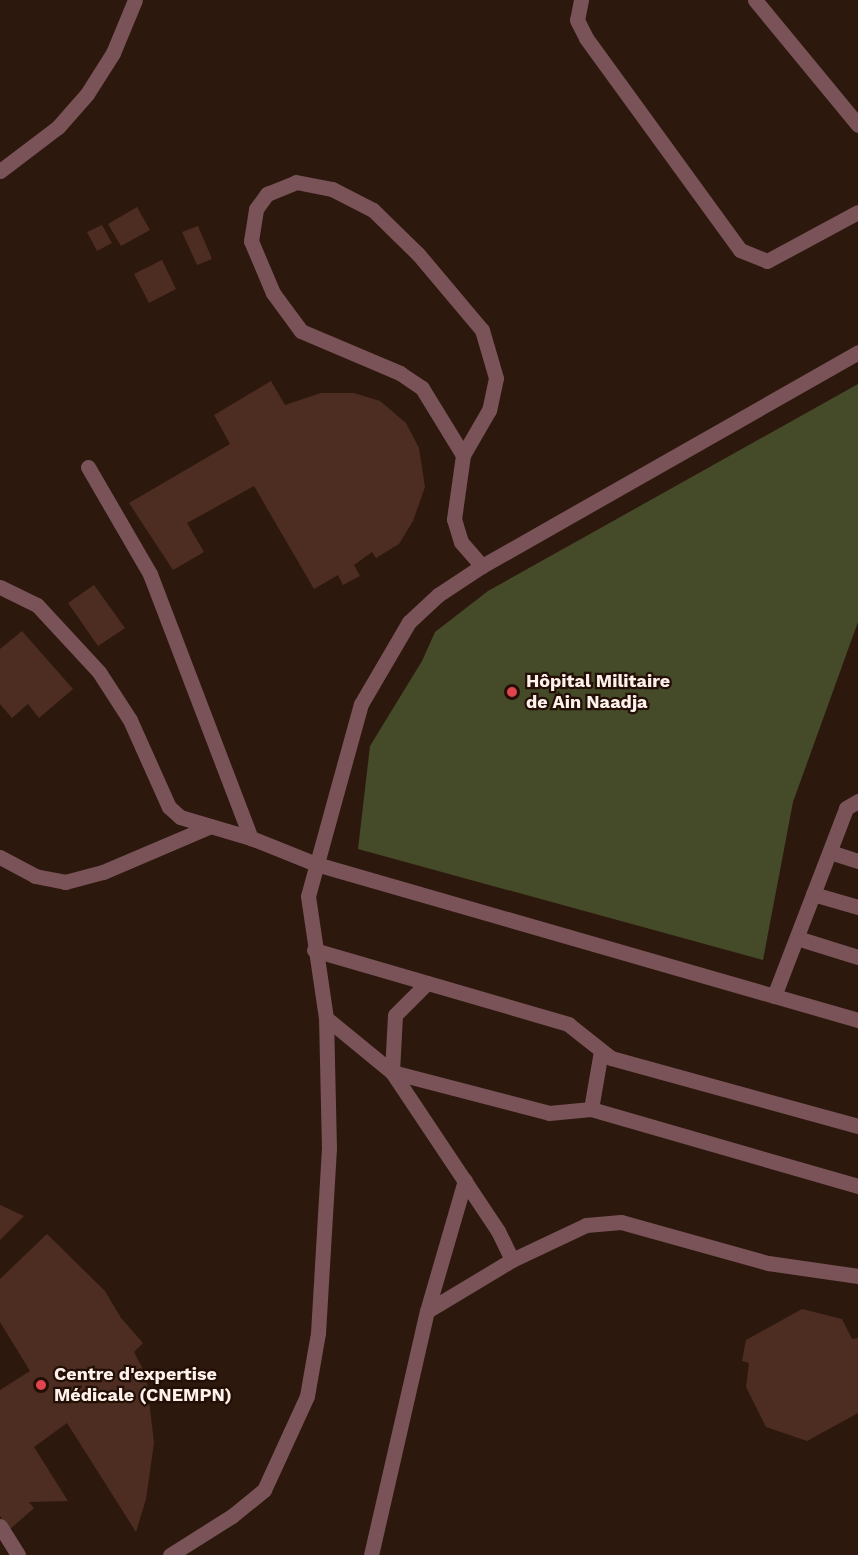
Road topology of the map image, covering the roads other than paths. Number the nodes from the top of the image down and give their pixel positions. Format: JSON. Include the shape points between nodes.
{"nodes":[{"id":1,"x":581,"y":0,"type":"edge"},
{"id":2,"x":755,"y":0,"type":"edge"},
{"id":3,"x":134,"y":1,"type":"edge"},
{"id":4,"x":858,"y":125,"type":"edge"},
{"id":5,"x":0,"y":171,"type":"edge"},
{"id":6,"x":858,"y":212,"type":"edge"},
{"id":7,"x":858,"y":352,"type":"edge"},
{"id":8,"x":463,"y":455,"type":"junction"},
{"id":9,"x":88,"y":467,"type":"dead end"},
{"id":10,"x":482,"y":566,"type":"junction"},
{"id":11,"x":0,"y":587,"type":"edge"},
{"id":12,"x":858,"y":801,"type":"edge"},
{"id":13,"x":211,"y":826,"type":"junction"},
{"id":14,"x":251,"y":838,"type":"junction"},
{"id":15,"x":830,"y":852,"type":"junction"},
{"id":16,"x":0,"y":857,"type":"edge"},
{"id":17,"x":858,"y":861,"type":"edge"},
{"id":18,"x":316,"y":864,"type":"junction"},
{"id":19,"x":813,"y":894,"type":"junction"},
{"id":20,"x":858,"y":907,"type":"edge"},
{"id":21,"x":797,"y":938,"type":"junction"},
{"id":22,"x":314,"y":950,"type":"junction"},
{"id":23,"x":858,"y":957,"type":"edge"},
{"id":24,"x":426,"y":983,"type":"junction"},
{"id":25,"x":774,"y":996,"type":"junction"},
{"id":26,"x":327,"y":1018,"type":"junction"},
{"id":27,"x":858,"y":1020,"type":"edge"},
{"id":28,"x":601,"y":1051,"type":"junction"},
{"id":29,"x":392,"y":1072,"type":"junction"},
{"id":30,"x":591,"y":1109,"type":"junction"},
{"id":31,"x":858,"y":1126,"type":"edge"},
{"id":32,"x":465,"y":1180,"type":"junction"},
{"id":33,"x":858,"y":1186,"type":"edge"},
{"id":34,"x":512,"y":1260,"type":"junction"},
{"id":35,"x":858,"y":1276,"type":"edge"},
{"id":36,"x":427,"y":1311,"type":"junction"},
{"id":37,"x":0,"y":1526,"type":"edge"},
{"id":38,"x":18,"y":1555,"type":"edge"},
{"id":39,"x":170,"y":1555,"type":"edge"},
{"id":40,"x":371,"y":1555,"type":"edge"}],
"edges":[{"from":1,"to":6,"type":"street","via":[[577,20],[586,38],[740,250],[767,261]]},
{"from":2,"to":4,"type":"street"},
{"from":3,"to":5,"type":"street","via":[[113,52],[87,94],[58,128]]},
{"from":7,"to":10,"type":"street"},
{"from":8,"to":8,"type":"street","via":[[489,410],[496,378],[482,330],[418,254],[373,210],[332,189],[296,182],[267,194],[255,209],[251,241],[273,293],[301,331],[400,373],[422,388]]},
{"from":8,"to":10,"type":"street","via":[[454,519],[461,542]]},
{"from":9,"to":14,"type":"street","via":[[150,574]]},
{"from":10,"to":18,"type":"street","via":[[438,595],[409,622],[361,704]]},
{"from":11,"to":13,"type":"street","via":[[37,605],[99,672],[130,720],[169,807],[180,817]]},
{"from":12,"to":15,"type":"street","via":[[846,808]]},
{"from":13,"to":14,"type":"street"},
{"from":13,"to":16,"type":"street","via":[[103,873],[65,882],[35,876]]},
{"from":14,"to":18,"type":"street"},
{"from":15,"to":17,"type":"street"},
{"from":15,"to":19,"type":"street"},
{"from":18,"to":22,"type":"street","via":[[308,896]]},
{"from":18,"to":25,"type":"street"},
{"from":19,"to":20,"type":"street"},
{"from":19,"to":21,"type":"street"},
{"from":21,"to":23,"type":"street"},
{"from":21,"to":25,"type":"street"},
{"from":22,"to":24,"type":"street"},
{"from":22,"to":26,"type":"street"},
{"from":24,"to":28,"type":"street","via":[[568,1024]]},
{"from":24,"to":29,"type":"street","via":[[395,1016]]},
{"from":25,"to":27,"type":"street"},
{"from":26,"to":29,"type":"street"},
{"from":26,"to":39,"type":"street","via":[[329,1149],[318,1333],[307,1396],[264,1490],[232,1516]]},
{"from":28,"to":30,"type":"street"},
{"from":28,"to":31,"type":"street","via":[[611,1058]]},
{"from":29,"to":30,"type":"street","via":[[549,1113]]},
{"from":29,"to":32,"type":"street"},
{"from":30,"to":33,"type":"street"},
{"from":32,"to":34,"type":"street"},
{"from":32,"to":36,"type":"street"},
{"from":34,"to":35,"type":"street","via":[[586,1225],[621,1222],[768,1263]]},
{"from":34,"to":36,"type":"street"},
{"from":36,"to":40,"type":"street"},
{"from":37,"to":38,"type":"street"}]}
